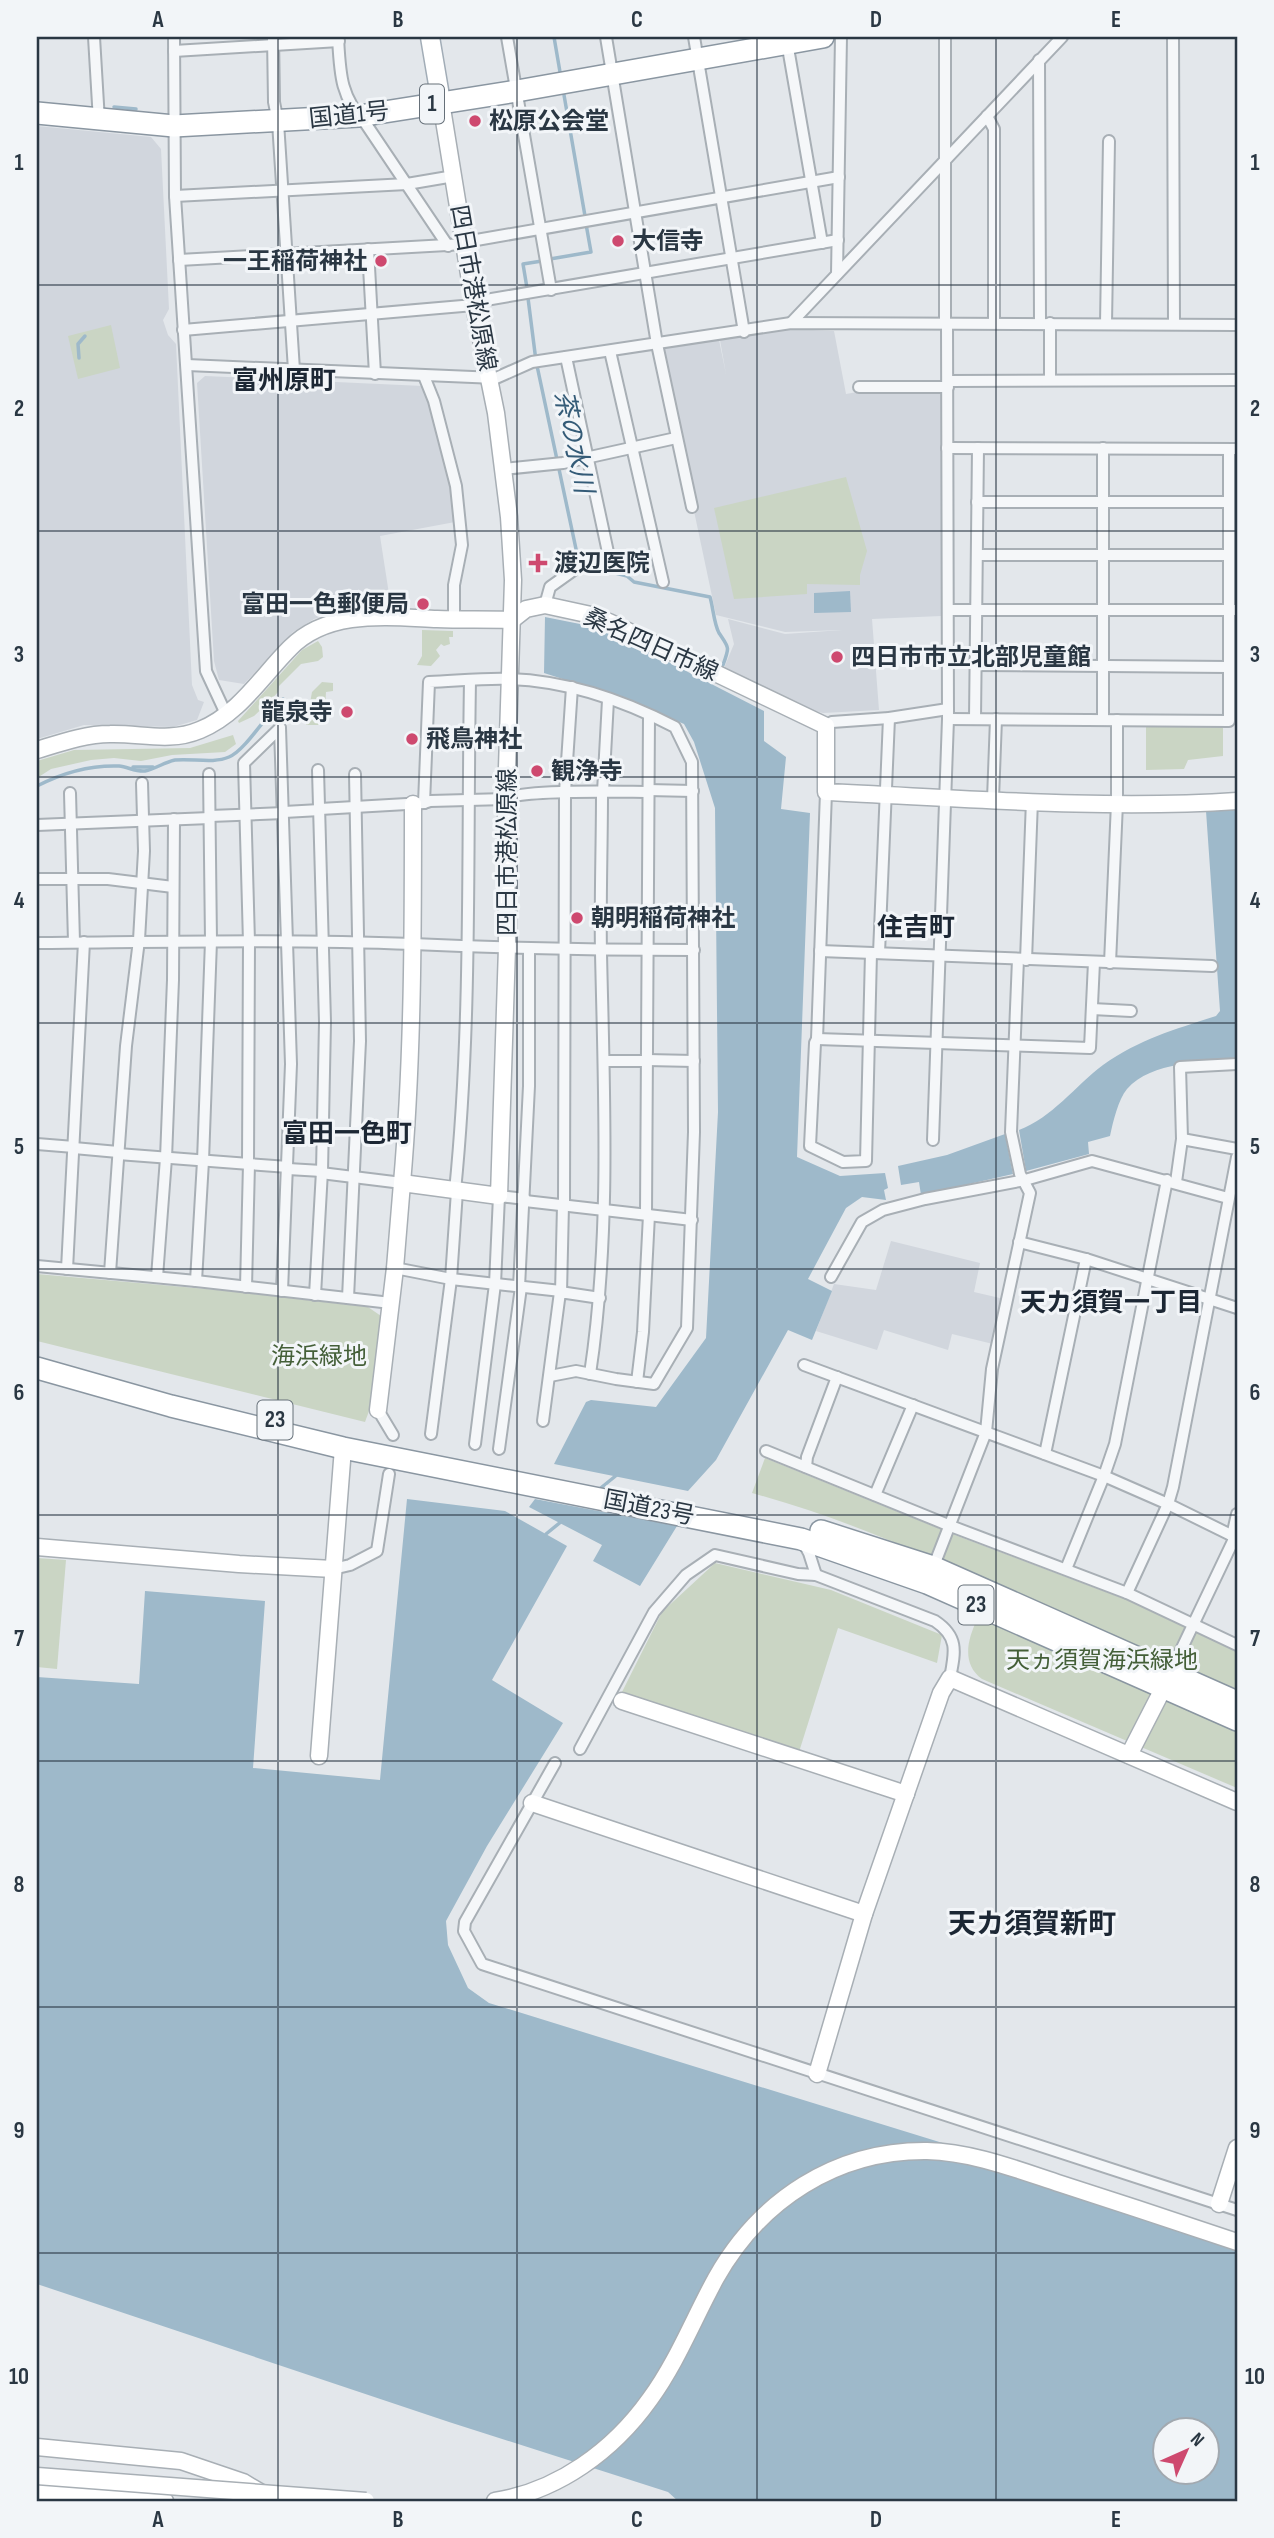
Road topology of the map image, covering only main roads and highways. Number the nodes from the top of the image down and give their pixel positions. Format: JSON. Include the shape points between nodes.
{"nodes":[{"id":1,"x":430,"y":37,"type":"edge"},
{"id":2,"x":823,"y":37,"type":"edge"},
{"id":3,"x":786,"y":40,"type":"edge"},
{"id":4,"x":441,"y":103,"type":"junction"},
{"id":5,"x":37,"y":113,"type":"edge"},
{"id":6,"x":37,"y":1356,"type":"edge"},
{"id":7,"x":37,"y":1368,"type":"edge"},
{"id":8,"x":516,"y":1475,"type":"junction"},
{"id":9,"x":707,"y":1513,"type":"junction"},
{"id":10,"x":930,"y":1575,"type":"junction"},
{"id":11,"x":1167,"y":1679,"type":"junction"},
{"id":12,"x":1237,"y":1702,"type":"edge"},
{"id":13,"x":1237,"y":1720,"type":"edge"}],
"edges":[{"from":1,"to":4,"type":"main road"},
{"from":2,"to":3,"type":"highway","name":"国道1号","number":"1"},
{"from":3,"to":4,"type":"highway","name":"国道1号","number":"1"},
{"from":4,"to":5,"type":"highway","name":"国道1号","number":"1","via":[[359,116],[174,126]]},
{"from":6,"to":8,"type":"highway","name":"国道23号","number":"23","via":[[262,1417]]},
{"from":7,"to":8,"type":"highway","name":"国道23号","number":"23","via":[[343,1448]]},
{"from":8,"to":9,"type":"highway","name":"国道23号","number":"23"},
{"from":9,"to":10,"type":"highway","name":"国道23号","number":"23"},
{"from":9,"to":10,"type":"highway","name":"国道23号","number":"23","via":[[818,1530]]},
{"from":10,"to":11,"type":"highway","name":"国道23号","number":"23"},
{"from":11,"to":12,"type":"highway","name":"国道23号","number":"23"},
{"from":11,"to":13,"type":"highway","name":"国道23号","number":"23"}]}
